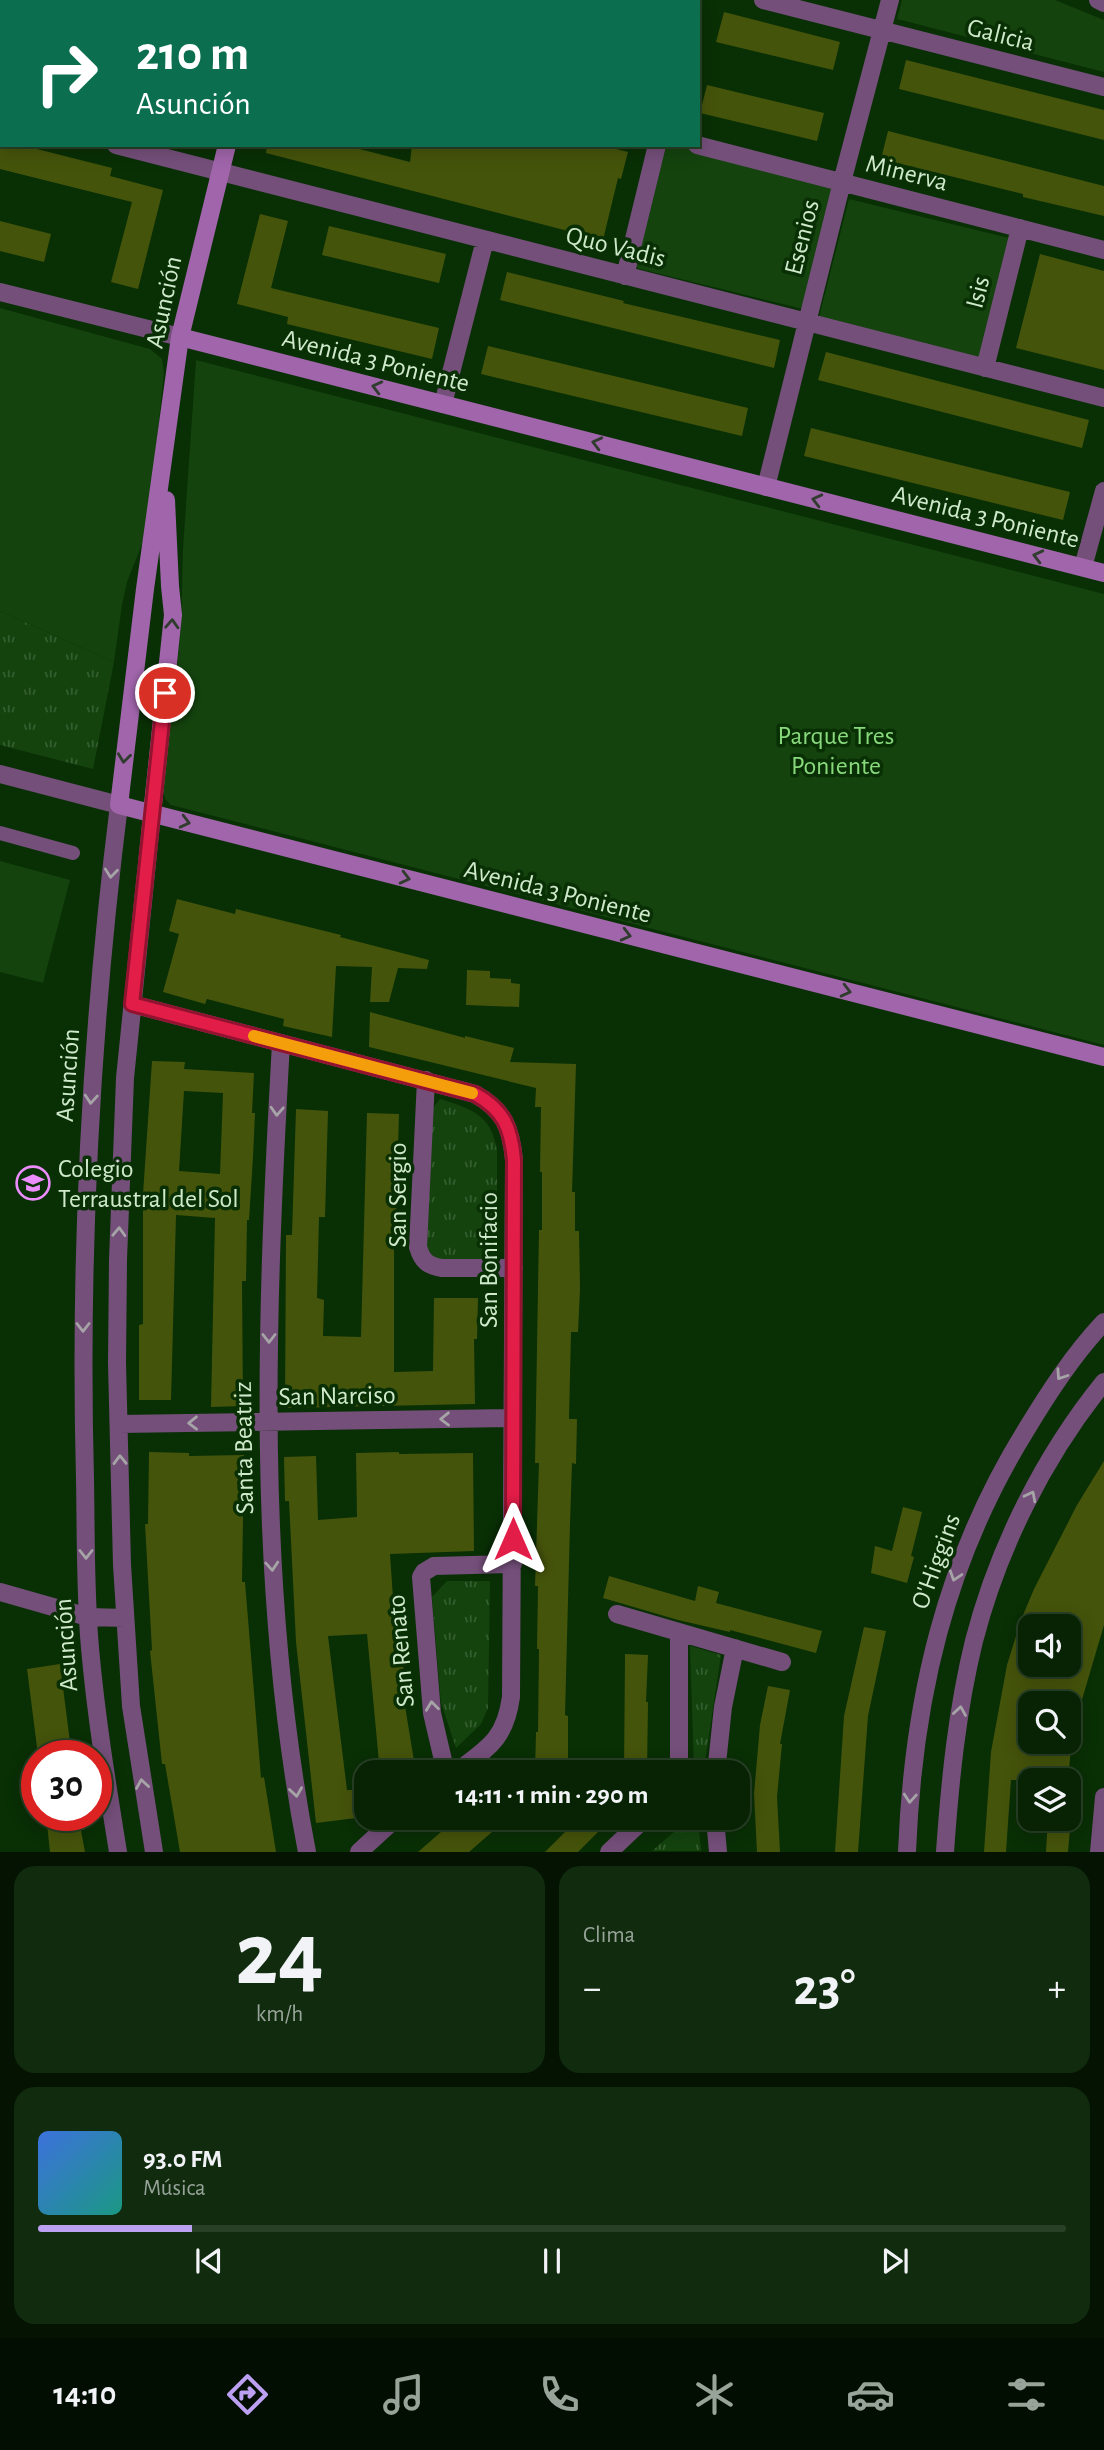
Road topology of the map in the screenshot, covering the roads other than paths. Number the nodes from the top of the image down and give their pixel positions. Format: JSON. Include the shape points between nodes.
{"nodes":[{"id":1,"x":763,"y":0,"type":"edge"},
{"id":2,"x":890,"y":0,"type":"edge"},
{"id":3,"x":1098,"y":0,"type":"edge"},
{"id":4,"x":1104,"y":3,"type":"edge"},
{"id":5,"x":882,"y":30,"type":"junction"},
{"id":6,"x":1104,"y":87,"type":"edge"},
{"id":7,"x":700,"y":146,"type":"edge"},
{"id":8,"x":124,"y":147,"type":"edge"},
{"id":9,"x":227,"y":147,"type":"edge"},
{"id":10,"x":657,"y":147,"type":"edge"},
{"id":11,"x":221,"y":172,"type":"junction"},
{"id":12,"x":842,"y":182,"type":"junction"},
{"id":13,"x":1020,"y":228,"type":"junction"},
{"id":14,"x":485,"y":240,"type":"junction"},
{"id":15,"x":1104,"y":250,"type":"edge"},
{"id":16,"x":625,"y":276,"type":"junction"},
{"id":17,"x":0,"y":292,"type":"edge"},
{"id":18,"x":807,"y":322,"type":"junction"},
{"id":19,"x":180,"y":337,"type":"junction"},
{"id":20,"x":985,"y":368,"type":"junction"},
{"id":21,"x":1104,"y":398,"type":"edge"},
{"id":22,"x":443,"y":404,"type":"junction"},
{"id":23,"x":163,"y":472,"type":"junction"},
{"id":24,"x":766,"y":487,"type":"junction"},
{"id":25,"x":1104,"y":491,"type":"edge"},
{"id":26,"x":1083,"y":568,"type":"junction"},
{"id":27,"x":1104,"y":573,"type":"edge"},
{"id":28,"x":0,"y":774,"type":"edge"},
{"id":29,"x":119,"y":805,"type":"junction"},
{"id":30,"x":152,"y":814,"type":"junction"},
{"id":31,"x":0,"y":833,"type":"edge"},
{"id":32,"x":74,"y":853,"type":"dead end"},
{"id":33,"x":132,"y":1004,"type":"junction"},
{"id":34,"x":281,"y":1043,"type":"junction"},
{"id":35,"x":1104,"y":1057,"type":"edge"},
{"id":36,"x":426,"y":1080,"type":"junction"},
{"id":37,"x":514,"y":1268,"type":"junction"},
{"id":38,"x":1104,"y":1322,"type":"edge"},
{"id":39,"x":1104,"y":1382,"type":"edge"},
{"id":40,"x":513,"y":1418,"type":"junction"},
{"id":41,"x":269,"y":1422,"type":"junction"},
{"id":42,"x":119,"y":1424,"type":"junction"},
{"id":43,"x":513,"y":1564,"type":"junction"},
{"id":44,"x":0,"y":1592,"type":"edge"},
{"id":45,"x":617,"y":1614,"type":"dead end"},
{"id":46,"x":88,"y":1617,"type":"junction"},
{"id":47,"x":125,"y":1618,"type":"junction"},
{"id":48,"x":679,"y":1632,"type":"junction"},
{"id":49,"x":735,"y":1648,"type":"junction"},
{"id":50,"x":782,"y":1662,"type":"dead end"},
{"id":51,"x":443,"y":1760,"type":"edge"},
{"id":52,"x":472,"y":1760,"type":"edge"},
{"id":53,"x":679,"y":1760,"type":"edge"},
{"id":54,"x":717,"y":1760,"type":"edge"},
{"id":55,"x":1104,"y":1797,"type":"edge"},
{"id":56,"x":383,"y":1830,"type":"edge"},
{"id":57,"x":632,"y":1830,"type":"edge"},
{"id":58,"x":716,"y":1830,"type":"edge"},
{"id":59,"x":118,"y":1852,"type":"edge"},
{"id":60,"x":154,"y":1852,"type":"edge"},
{"id":61,"x":307,"y":1852,"type":"edge"},
{"id":62,"x":359,"y":1852,"type":"edge"},
{"id":63,"x":609,"y":1852,"type":"edge"},
{"id":64,"x":718,"y":1852,"type":"edge"},
{"id":65,"x":907,"y":1852,"type":"edge"},
{"id":66,"x":945,"y":1852,"type":"edge"},
{"id":67,"x":1099,"y":1852,"type":"edge"}],
"edges":[{"from":1,"to":5,"type":"street","name":"Galicia"},
{"from":2,"to":5,"type":"street","name":"Esenios"},
{"from":3,"to":4,"type":"street"},
{"from":5,"to":6,"type":"street","name":"Galicia"},
{"from":5,"to":12,"type":"street","name":"Esenios"},
{"from":7,"to":12,"type":"street","name":"Minerva"},
{"from":8,"to":11,"type":"street","name":"Quo Vadis"},
{"from":9,"to":11,"type":"street","name":"Asunción"},
{"from":10,"to":16,"type":"street"},
{"from":11,"to":14,"type":"street","name":"Quo Vadis"},
{"from":11,"to":19,"type":"street","name":"Asunción"},
{"from":12,"to":13,"type":"street","name":"Minerva"},
{"from":12,"to":18,"type":"street","name":"Esenios"},
{"from":13,"to":15,"type":"street","name":"Minerva"},
{"from":13,"to":20,"type":"street","name":"Isis"},
{"from":14,"to":16,"type":"street","name":"Quo Vadis"},
{"from":14,"to":22,"type":"street"},
{"from":16,"to":18,"type":"street","name":"Quo Vadis"},
{"from":17,"to":19,"type":"street","name":"Avenida 3 Poniente"},
{"from":18,"to":20,"type":"street","name":"Quo Vadis"},
{"from":18,"to":24,"type":"street","name":"Esenios"},
{"from":22,"to":19,"type":"street","name":"Avenida 3 Poniente","one_way":true},
{"from":19,"to":23,"type":"street","name":"Asunción"},
{"from":20,"to":21,"type":"street","name":"Quo Vadis"},
{"from":24,"to":22,"type":"street","name":"Avenida 3 Poniente","one_way":true},
{"from":23,"to":29,"type":"street","name":"Asunción","one_way":true},
{"from":30,"to":23,"type":"street","name":"Asunción","one_way":true,"via":[[173,615]]},
{"from":26,"to":24,"type":"street","name":"Avenida 3 Poniente","one_way":true},
{"from":25,"to":26,"type":"street"},
{"from":26,"to":27,"type":"street","name":"Avenida 3 Poniente"},
{"from":28,"to":29,"type":"street","name":"Avenida 3 Poniente"},
{"from":29,"to":30,"type":"street","name":"Avenida 3 Poniente"},
{"from":29,"to":46,"type":"street","name":"Asunción","one_way":true,"via":[[96,1035],[85,1232]]},
{"from":30,"to":33,"type":"street","name":"Asunción"},
{"from":30,"to":35,"type":"street","name":"Avenida 3 Poniente","one_way":true},
{"from":31,"to":32,"type":"lane"},
{"from":33,"to":34,"type":"street","name":"San Bonifacio"},
{"from":42,"to":33,"type":"street","name":"Asunción","one_way":true,"via":[[118,1235]]},
{"from":34,"to":36,"type":"street","name":"San Bonifacio"},
{"from":34,"to":41,"type":"street","name":"Santa Beatriz","one_way":true,"via":[[272,1206]]},
{"from":36,"to":37,"type":"street","name":"San Bonifacio","via":[[486,1100],[497,1108],[510,1131]]},
{"from":36,"to":37,"type":"street","name":"San Sergio","via":[[421,1257],[442,1268]]},
{"from":37,"to":40,"type":"street","name":"San Bonifacio"},
{"from":38,"to":65,"type":"street","name":"O'Higgins","one_way":true,"via":[[1075,1355],[1016,1445],[957,1567],[922,1696]]},
{"from":66,"to":39,"type":"street","one_way":true,"via":[[962,1696],[985,1605],[1033,1491]]},
{"from":40,"to":41,"type":"street","name":"San Narciso","one_way":true},
{"from":40,"to":43,"type":"street","name":"San Bonifacio"},
{"from":41,"to":42,"type":"street","name":"San Narciso","one_way":true},
{"from":41,"to":61,"type":"street","name":"Santa Beatriz","one_way":true,"via":[[271,1545],[280,1657]]},
{"from":47,"to":42,"type":"street","name":"Asunción","one_way":true},
{"from":51,"to":43,"type":"street","name":"San Renato","one_way":true,"via":[[431,1706],[421,1577],[434,1566]]},
{"from":43,"to":52,"type":"street","name":"San Bonifacio","via":[[509,1713],[500,1735]]},
{"from":44,"to":46,"type":"street"},
{"from":45,"to":48,"type":"street"},
{"from":46,"to":47,"type":"street"},
{"from":46,"to":59,"type":"street","name":"Asunción"},
{"from":60,"to":47,"type":"street","name":"Asunción","one_way":true,"via":[[131,1706]]},
{"from":48,"to":49,"type":"street"},
{"from":48,"to":53,"type":"street"},
{"from":49,"to":50,"type":"street"},
{"from":49,"to":54,"type":"street"},
{"from":55,"to":67,"type":"street"},
{"from":56,"to":62,"type":"street"},
{"from":57,"to":63,"type":"street"},
{"from":58,"to":64,"type":"street"}]}
